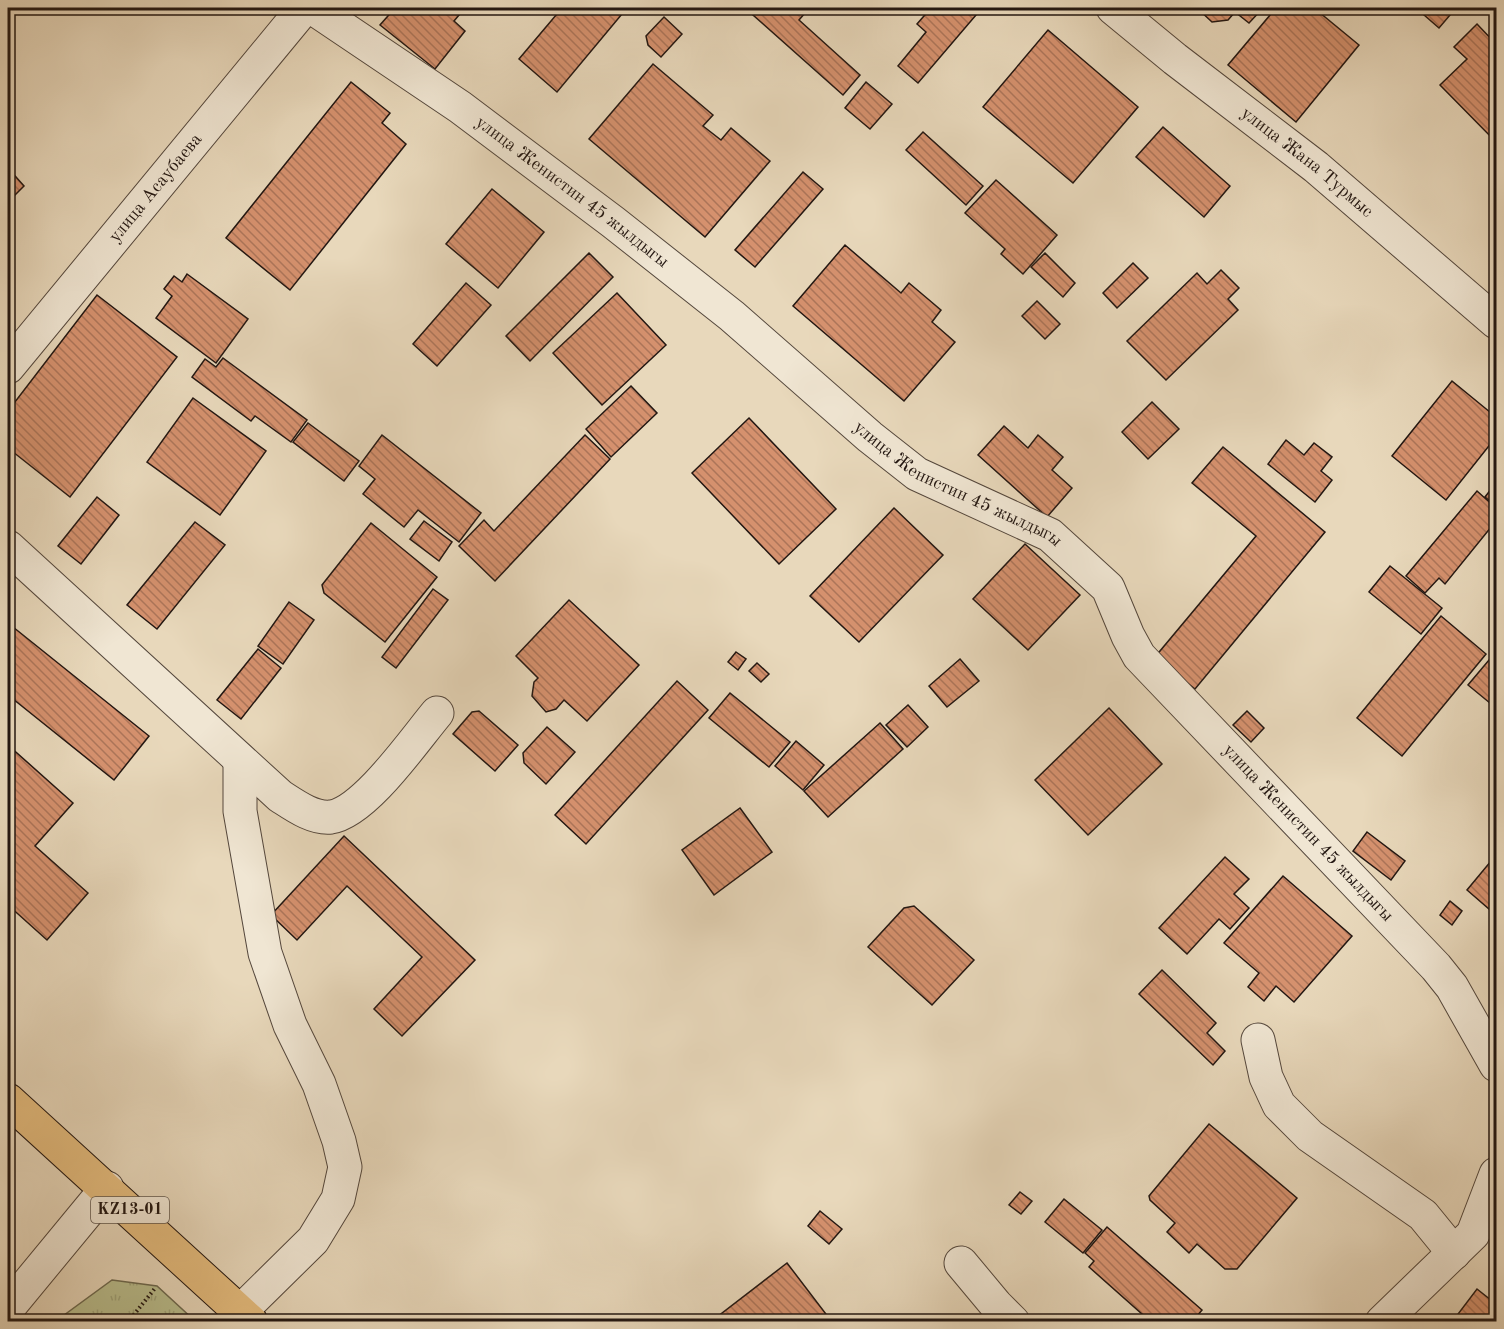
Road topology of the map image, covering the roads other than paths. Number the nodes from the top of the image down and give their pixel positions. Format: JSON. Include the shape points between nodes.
{"nodes":[{"id":1,"x":304,"y":8,"type":"edge"},
{"id":2,"x":313,"y":8,"type":"edge"},
{"id":3,"x":1113,"y":8,"type":"edge"},
{"id":4,"x":1497,"y":322,"type":"edge"},
{"id":5,"x":8,"y":368,"type":"edge"},
{"id":6,"x":8,"y":547,"type":"edge"},
{"id":7,"x":437,"y":713,"type":"dead end"},
{"id":8,"x":240,"y":760,"type":"junction"},
{"id":9,"x":1258,"y":1040,"type":"dead end"},
{"id":10,"x":1497,"y":1065,"type":"edge"},
{"id":11,"x":8,"y":1100,"type":"edge"},
{"id":12,"x":1497,"y":1174,"type":"edge"},
{"id":13,"x":107,"y":1188,"type":"junction"},
{"id":14,"x":1474,"y":1238,"type":"edge"},
{"id":15,"x":961,"y":1263,"type":"dead end"},
{"id":16,"x":8,"y":1308,"type":"edge"},
{"id":17,"x":246,"y":1317,"type":"edge"},
{"id":18,"x":1013,"y":1322,"type":"edge"},
{"id":19,"x":1382,"y":1322,"type":"edge"}],
"edges":[{"from":1,"to":5,"type":"street","name":"улица Асаубаева"},
{"from":2,"to":10,"type":"street","name":"улица Женистин 45 жылдыгы","via":[[460,107],[613,222],[732,316],[917,474],[1050,534],[1068,550],[1108,588],[1139,656],[1452,987]]},
{"from":3,"to":4,"type":"street","name":"улица Жана Турмыс","via":[[1316,167]]},
{"from":6,"to":8,"type":"street"},
{"from":7,"to":8,"type":"street","via":[[376,787],[346,811],[330,817],[306,812],[280,796]]},
{"from":8,"to":17,"type":"street","via":[[240,811],[265,953],[290,1025],[319,1084],[345,1167],[338,1199],[313,1240]]},
{"from":9,"to":14,"type":"street","via":[[1266,1077],[1278,1105],[1310,1136],[1424,1215]]},
{"from":11,"to":13,"type":"highway","number":"KZ13-01"},
{"from":12,"to":14,"type":"street"},
{"from":13,"to":16,"type":"street"},
{"from":13,"to":17,"type":"highway","number":"KZ13-01"},
{"from":14,"to":19,"type":"street"},
{"from":15,"to":18,"type":"street"}]}
